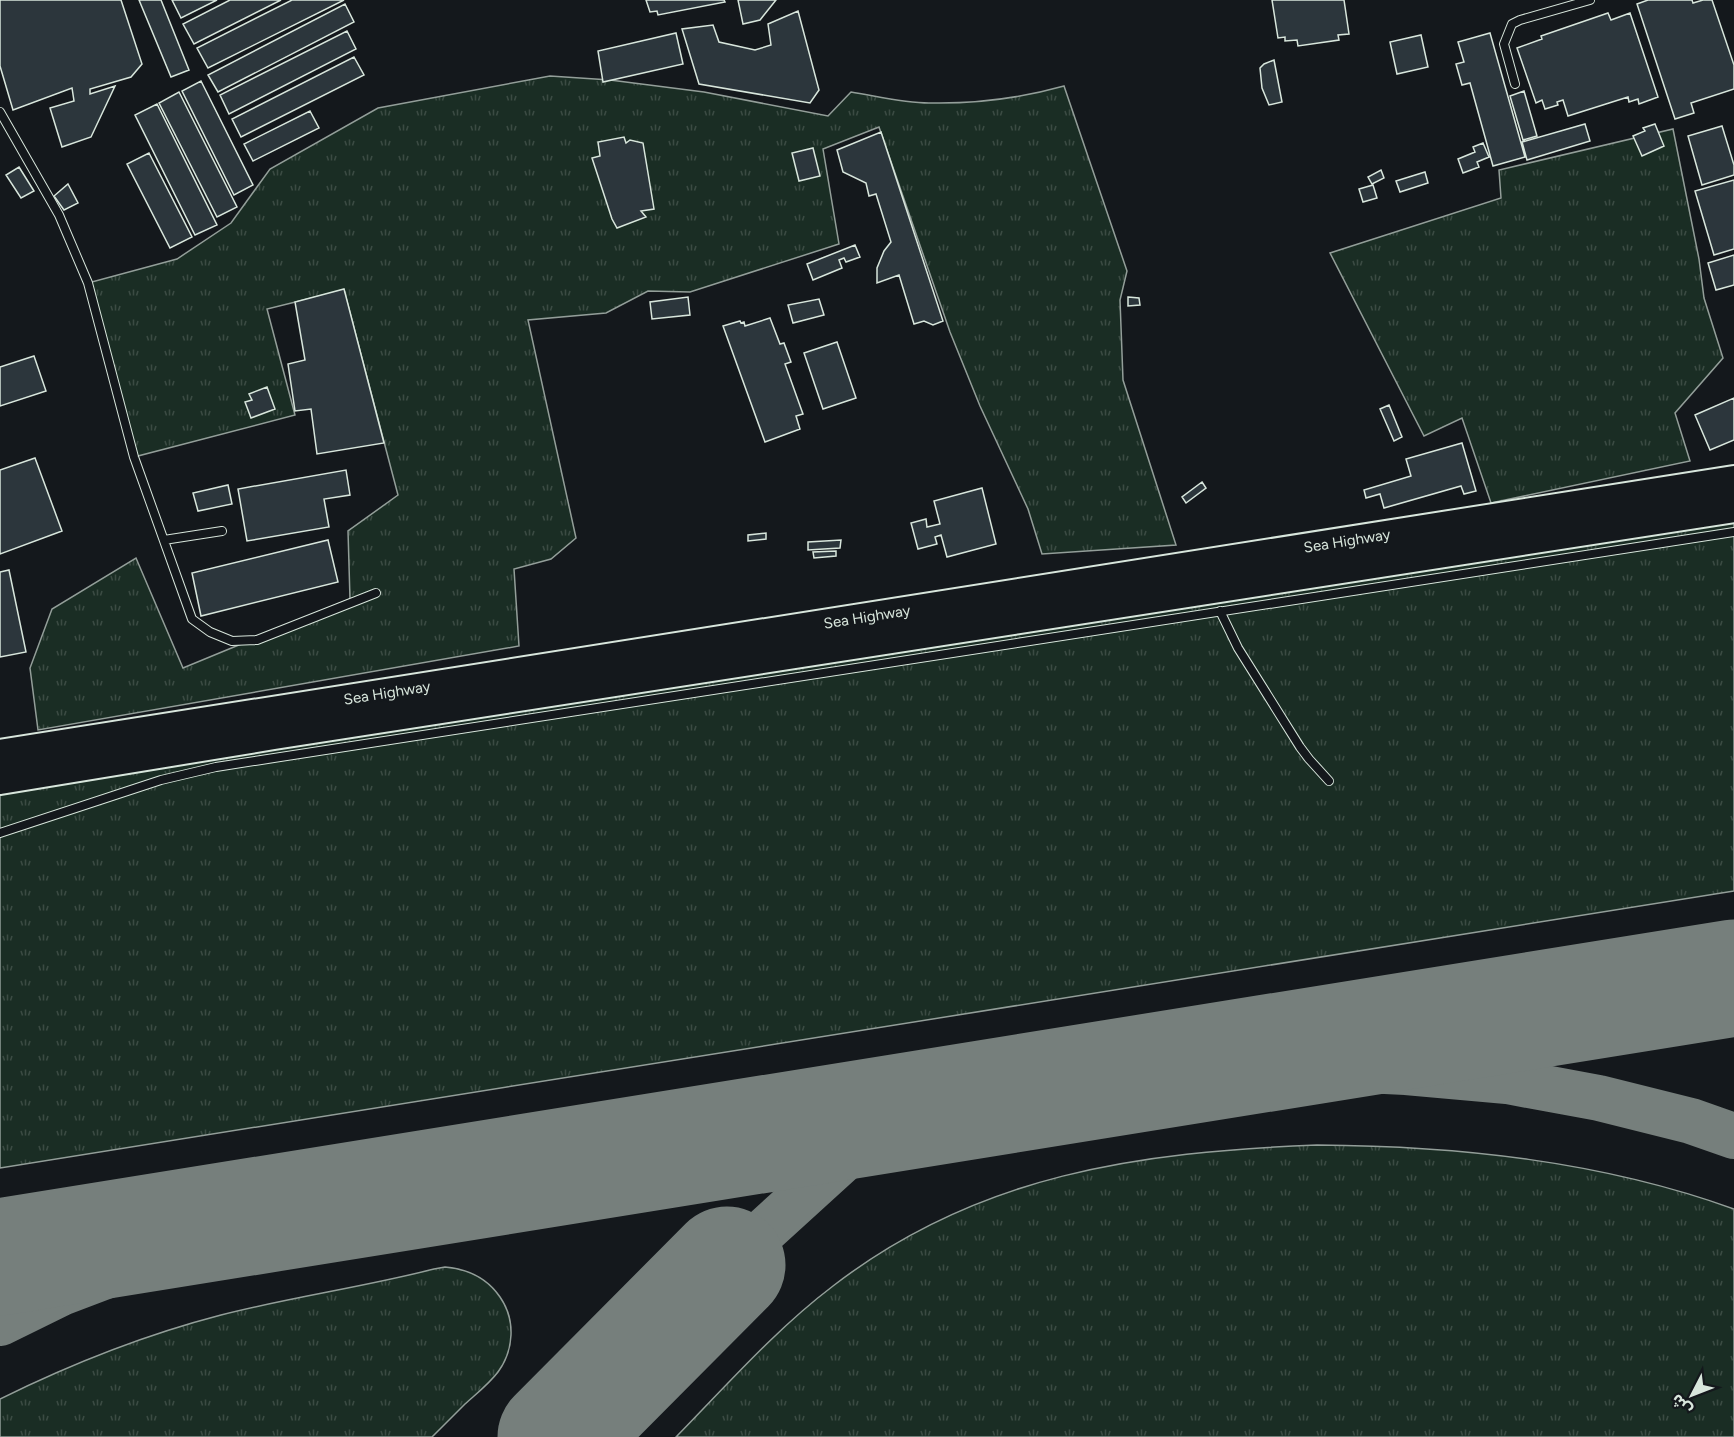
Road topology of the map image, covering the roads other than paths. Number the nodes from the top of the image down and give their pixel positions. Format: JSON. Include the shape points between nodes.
{"nodes":[{"id":1,"x":1590,"y":0,"type":"edge"},
{"id":2,"x":1515,"y":84,"type":"dead end"},
{"id":3,"x":0,"y":112,"type":"edge"},
{"id":4,"x":1734,"y":480,"type":"edge"},
{"id":5,"x":1734,"y":508,"type":"edge"},
{"id":6,"x":222,"y":531,"type":"dead end"},
{"id":7,"x":1734,"y":532,"type":"edge"},
{"id":8,"x":164,"y":540,"type":"junction"},
{"id":9,"x":376,"y":593,"type":"dead end"},
{"id":10,"x":1220,"y":611,"type":"junction"},
{"id":11,"x":0,"y":754,"type":"edge"},
{"id":12,"x":0,"y":780,"type":"edge"},
{"id":13,"x":1329,"y":782,"type":"dead end"},
{"id":14,"x":0,"y":833,"type":"edge"}],
"edges":[{"from":1,"to":2,"type":"lane","via":[[1512,24],[1504,44]]},
{"from":3,"to":8,"type":"lane","via":[[59,214],[88,283],[134,457]]},
{"from":4,"to":11,"type":"highway","name":"Sea Highway"},
{"from":5,"to":12,"type":"highway","name":"Sea Highway"},
{"from":6,"to":8,"type":"lane"},
{"from":7,"to":10,"type":"lane"},
{"from":8,"to":9,"type":"lane","via":[[192,619],[232,642],[257,640]]},
{"from":10,"to":13,"type":"lane","via":[[1238,648],[1300,747]]},
{"from":10,"to":14,"type":"lane","via":[[216,767],[161,780]]}]}
